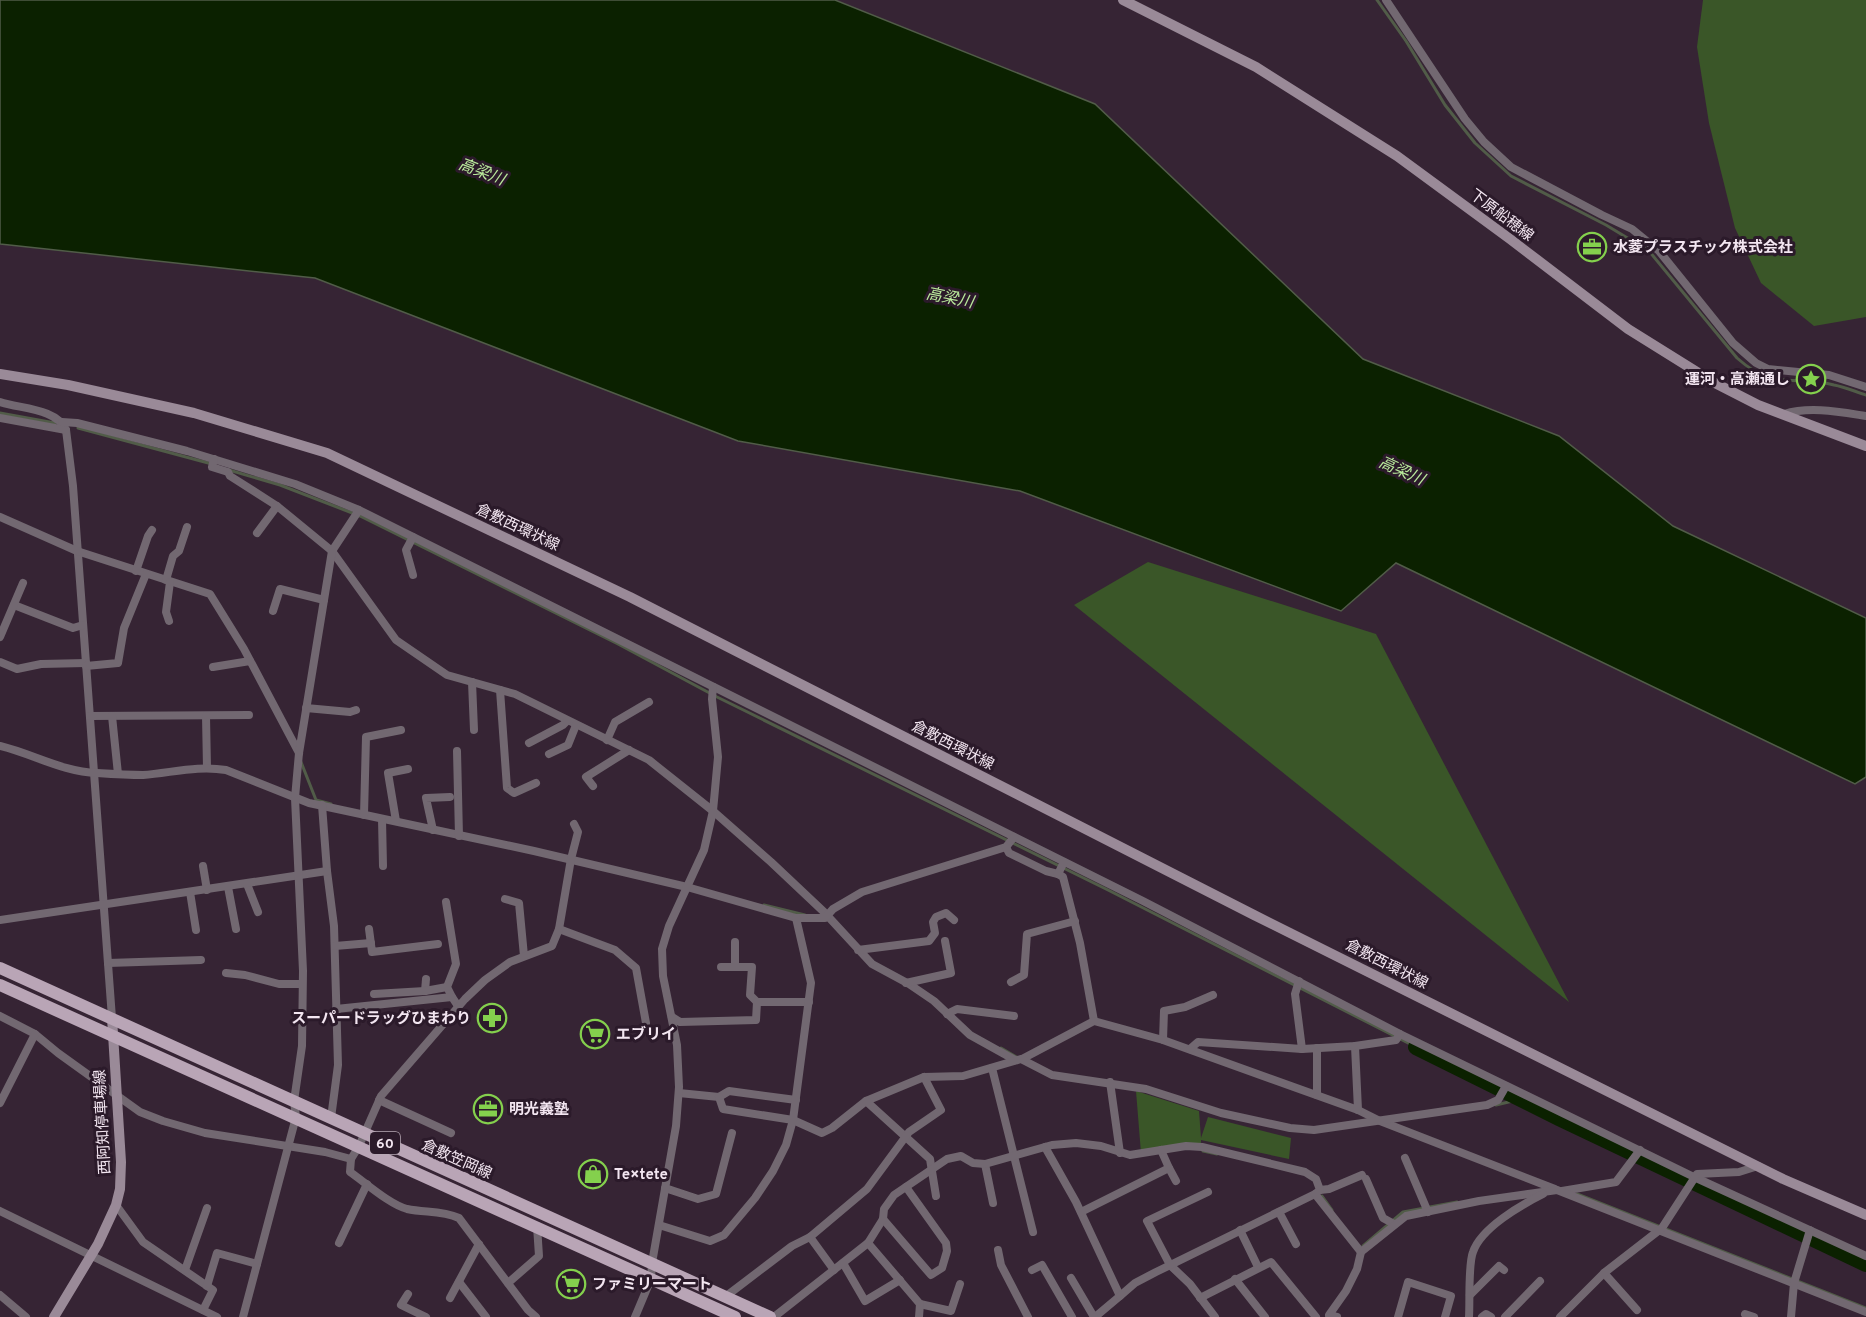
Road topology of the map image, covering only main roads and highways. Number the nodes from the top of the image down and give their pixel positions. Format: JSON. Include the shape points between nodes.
{"nodes":[{"id":1,"x":1123,"y":0,"type":"edge"},
{"id":2,"x":0,"y":374,"type":"edge"},
{"id":3,"x":1866,"y":446,"type":"edge"},
{"id":4,"x":0,"y":968,"type":"edge"},
{"id":5,"x":0,"y":985,"type":"edge"},
{"id":6,"x":112,"y":1018,"type":"junction"},
{"id":7,"x":115,"y":1036,"type":"junction"},
{"id":8,"x":1866,"y":1215,"type":"edge"},
{"id":9,"x":54,"y":1317,"type":"edge"},
{"id":10,"x":735,"y":1317,"type":"edge"},
{"id":11,"x":772,"y":1317,"type":"edge"}],
"edges":[{"from":1,"to":3,"type":"main road","name":"下原船穂線","via":[[1256,67],[1397,156],[1628,329],[1713,382],[1758,405]]},
{"from":2,"to":8,"type":"main road","name":"倉敷西環状線","via":[[194,413],[327,453],[630,597],[1254,915],[1758,1166]]},
{"from":4,"to":6,"type":"main road","name":"倉敷笠岡線","number":"60"},
{"from":5,"to":7,"type":"main road","name":"倉敷笠岡線","number":"60"},
{"from":6,"to":7,"type":"main road","name":"西阿知停車場線"},
{"from":6,"to":11,"type":"main road","name":"倉敷笠岡線","number":"60"},
{"from":7,"to":9,"type":"main road","name":"西阿知停車場線","via":[[121,1174],[116,1205],[92,1256]]},
{"from":7,"to":10,"type":"main road","name":"倉敷笠岡線","number":"60"}]}
